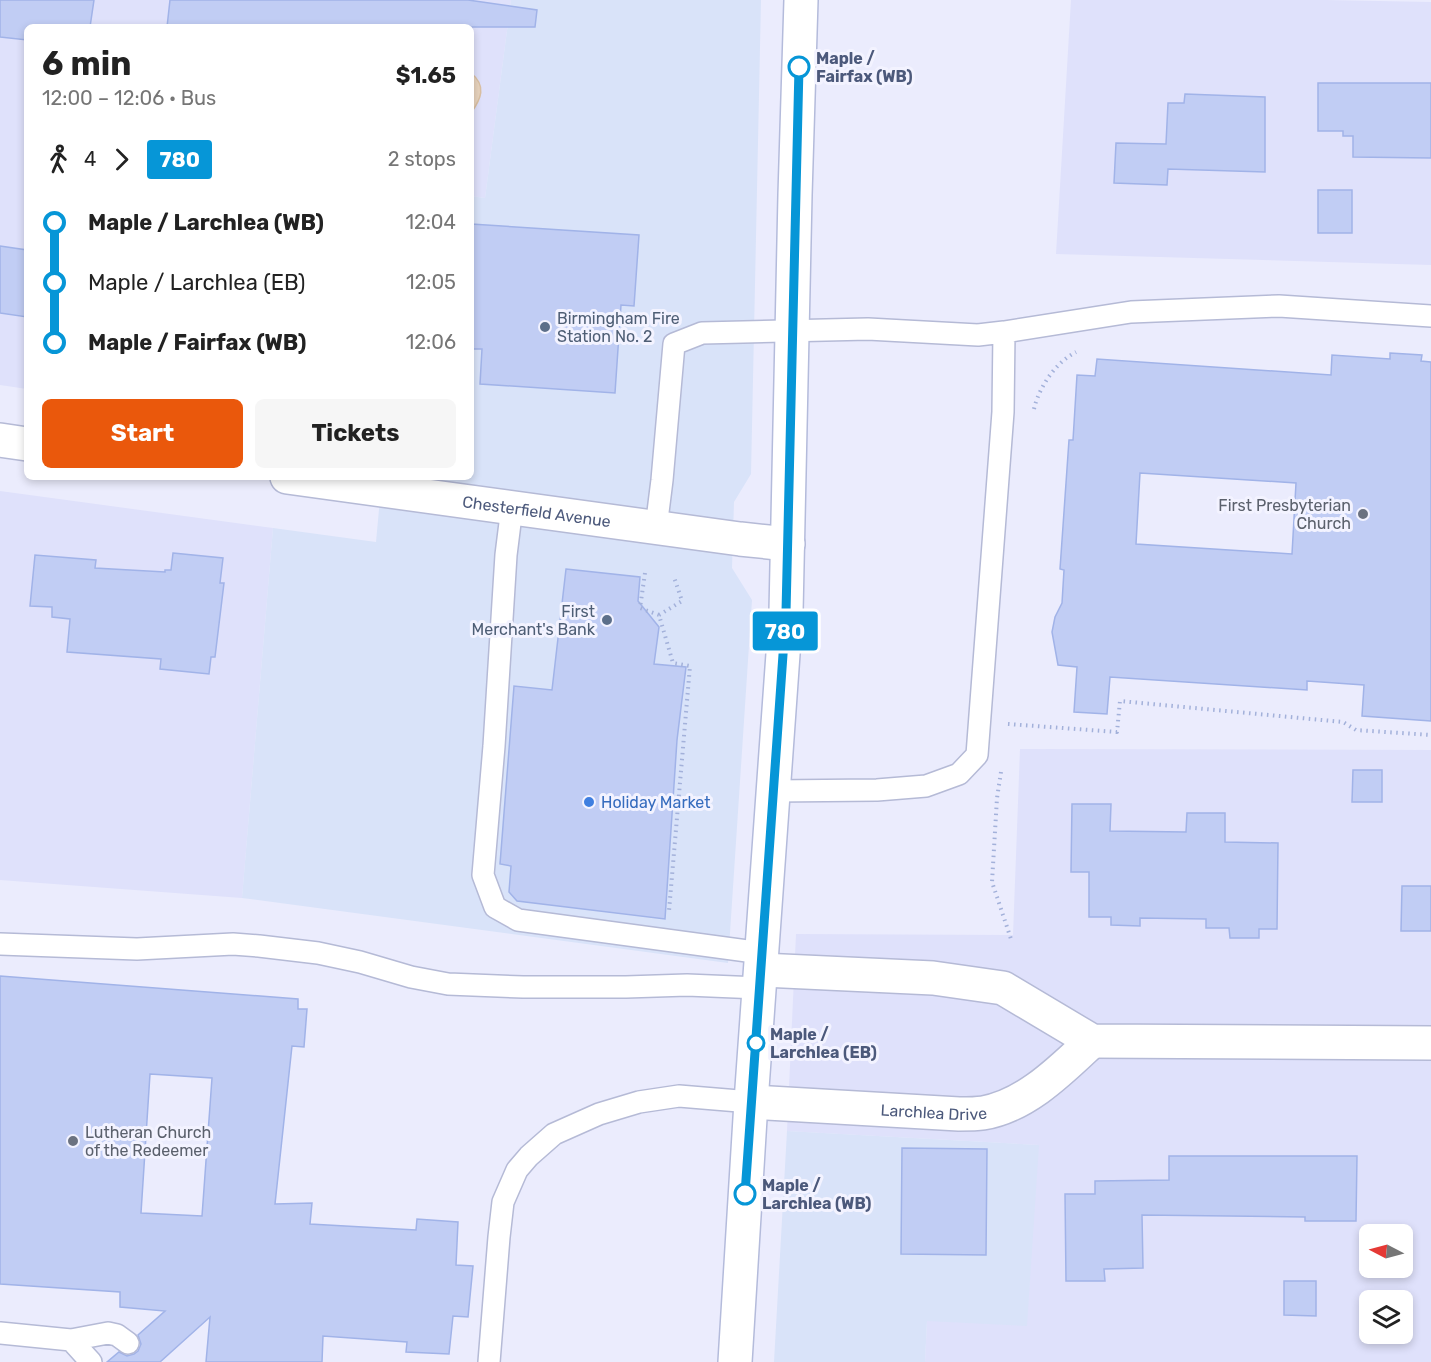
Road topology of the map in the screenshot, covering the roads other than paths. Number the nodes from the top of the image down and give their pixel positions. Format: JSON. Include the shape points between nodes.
{"nodes":[{"id":1,"x":801,"y":0,"type":"edge"},
{"id":2,"x":1431,"y":316,"type":"edge"},
{"id":3,"x":793,"y":331,"type":"junction"},
{"id":4,"x":1004,"y":332,"type":"junction"},
{"id":5,"x":0,"y":440,"type":"edge"},
{"id":6,"x":24,"y":444,"type":"edge"},
{"id":7,"x":333,"y":480,"type":"edge"},
{"id":8,"x":441,"y":487,"type":"edge"},
{"id":9,"x":512,"y":507,"type":"junction"},
{"id":10,"x":656,"y":528,"type":"junction"},
{"id":11,"x":788,"y":544,"type":"junction"},
{"id":12,"x":773,"y":791,"type":"junction"},
{"id":13,"x":0,"y":944,"type":"edge"},
{"id":14,"x":760,"y":970,"type":"junction"},
{"id":15,"x":1092,"y":1041,"type":"junction"},
{"id":16,"x":1431,"y":1043,"type":"edge"},
{"id":17,"x":751,"y":1102,"type":"junction"},
{"id":18,"x":0,"y":1333,"type":"edge"},
{"id":19,"x":71,"y":1340,"type":"junction"},
{"id":20,"x":128,"y":1343,"type":"dead end"},
{"id":21,"x":91,"y":1362,"type":"edge"},
{"id":22,"x":489,"y":1362,"type":"edge"},
{"id":23,"x":735,"y":1362,"type":"edge"}],
"edges":[{"from":1,"to":3,"type":"street"},
{"from":2,"to":4,"type":"lane","via":[[1279,306],[1131,312]]},
{"from":3,"to":4,"type":"lane","via":[[868,329],[978,335]]},
{"from":3,"to":10,"type":"lane","via":[[702,333],[674,344]]},
{"from":3,"to":11,"type":"street"},
{"from":4,"to":12,"type":"lane","via":[[1003,412],[977,755],[959,774],[926,786]]},
{"from":5,"to":6,"type":"street"},
{"from":7,"to":8,"type":"street","name":"Chesterfield Avenue"},
{"from":8,"to":9,"type":"street","name":"Chesterfield Avenue"},
{"from":9,"to":10,"type":"street","name":"Chesterfield Avenue"},
{"from":9,"to":14,"type":"lane","via":[[483,875],[495,907],[518,920]]},
{"from":10,"to":11,"type":"street","name":"Chesterfield Avenue"},
{"from":11,"to":12,"type":"street"},
{"from":12,"to":14,"type":"street"},
{"from":13,"to":14,"type":"lane","via":[[137,950],[259,946],[329,955],[448,984],[534,987],[687,985]]},
{"from":14,"to":15,"type":"street","via":[[933,978],[1003,987]]},
{"from":14,"to":17,"type":"street"},
{"from":15,"to":16,"type":"street"},
{"from":15,"to":17,"type":"street","name":"Larchlea Drive","via":[[1052,1077],[1013,1104],[983,1113]]},
{"from":17,"to":22,"type":"lane","via":[[679,1096],[639,1102],[554,1134],[530,1155],[517,1170],[503,1202]]},
{"from":17,"to":23,"type":"street"},
{"from":18,"to":19,"type":"lane"},
{"from":19,"to":20,"type":"lane","via":[[108,1333]]},
{"from":19,"to":21,"type":"lane"}]}
